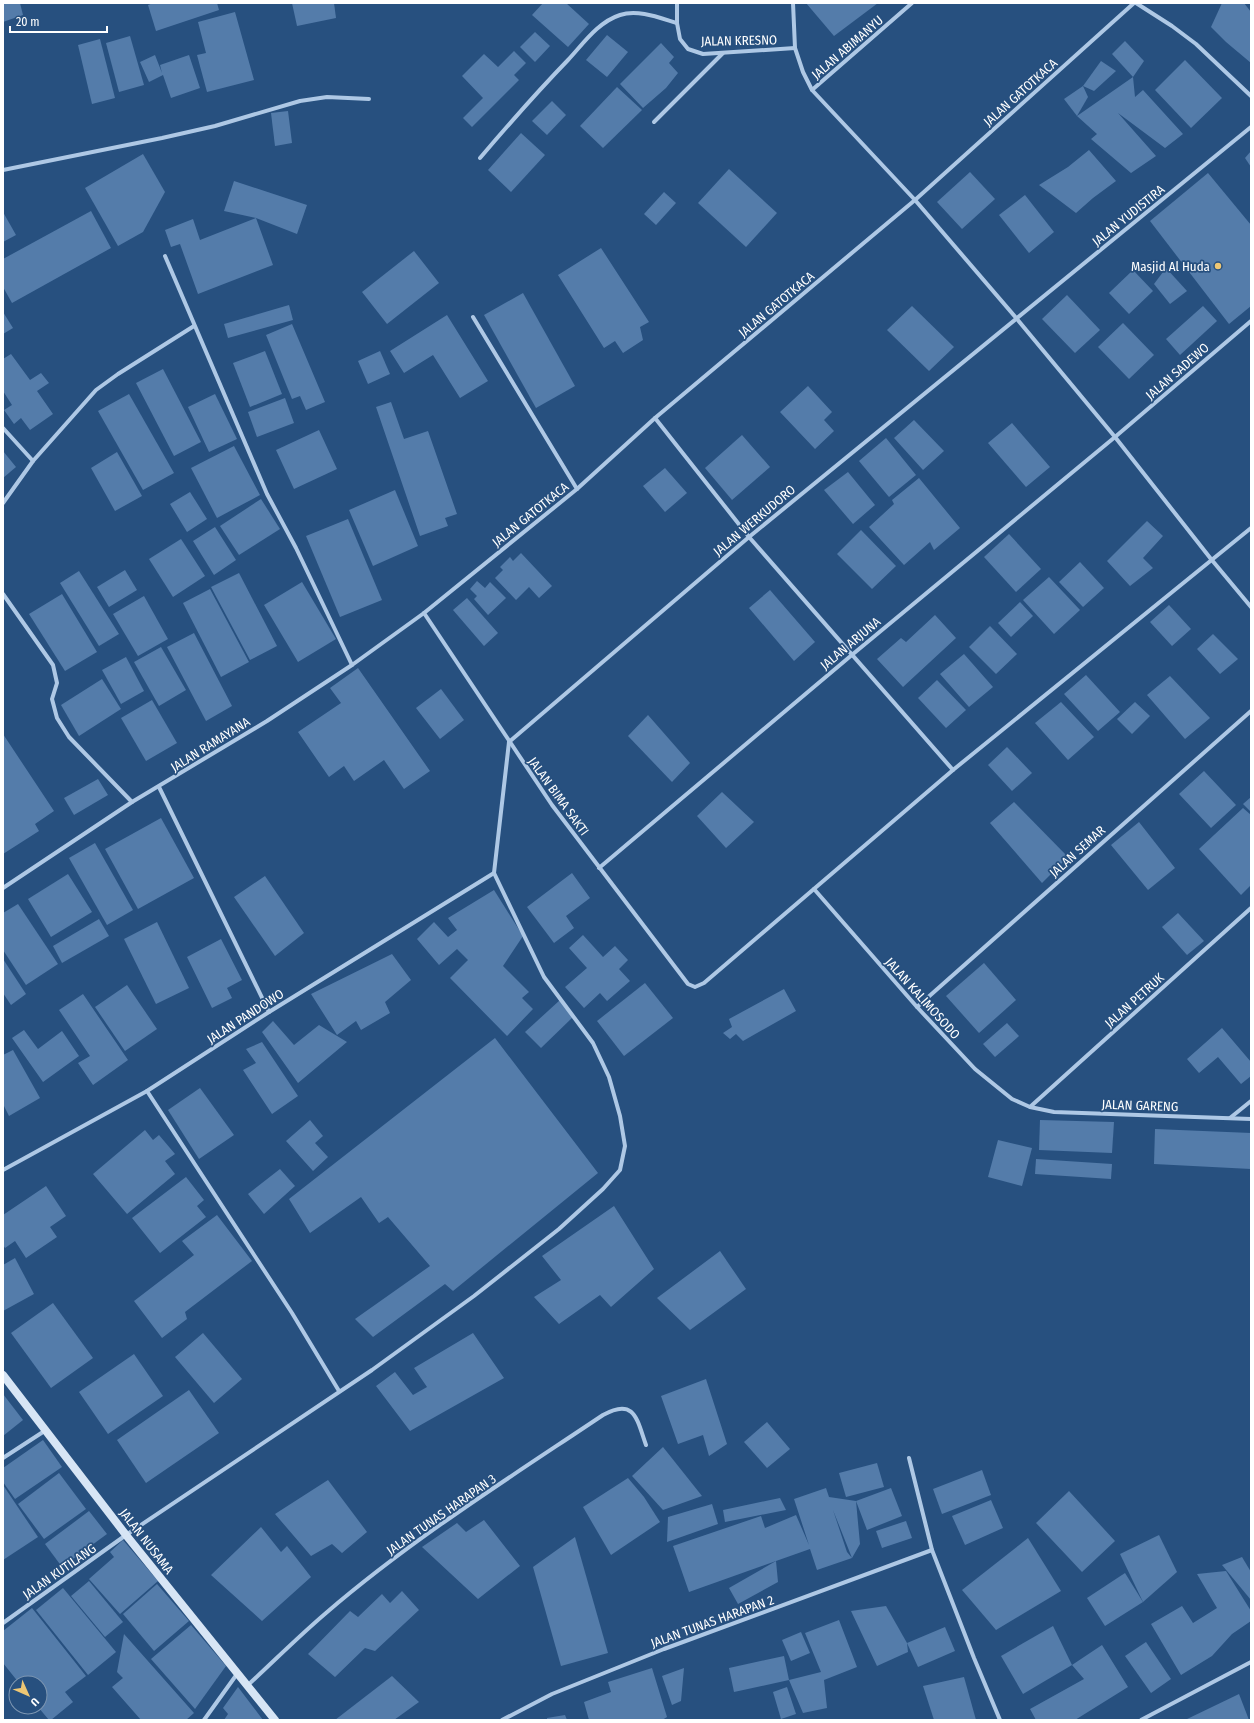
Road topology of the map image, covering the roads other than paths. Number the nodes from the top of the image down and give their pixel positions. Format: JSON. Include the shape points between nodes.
{"nodes":[{"id":1,"x":677,"y":3,"type":"edge"},
{"id":2,"x":793,"y":3,"type":"edge"},
{"id":3,"x":912,"y":3,"type":"edge"},
{"id":4,"x":1135,"y":3,"type":"edge"},
{"id":5,"x":677,"y":23,"type":"junction"},
{"id":6,"x":795,"y":48,"type":"junction"},
{"id":7,"x":723,"y":52,"type":"junction"},
{"id":8,"x":812,"y":90,"type":"junction"},
{"id":9,"x":1251,"y":96,"type":"edge"},
{"id":10,"x":369,"y":99,"type":"dead end"},
{"id":11,"x":654,"y":122,"type":"dead end"},
{"id":12,"x":1251,"y":127,"type":"edge"},
{"id":13,"x":480,"y":158,"type":"dead end"},
{"id":14,"x":3,"y":170,"type":"edge"},
{"id":15,"x":915,"y":200,"type":"junction"},
{"id":16,"x":165,"y":256,"type":"dead end"},
{"id":17,"x":473,"y":317,"type":"dead end"},
{"id":18,"x":1017,"y":319,"type":"junction"},
{"id":19,"x":1251,"y":321,"type":"edge"},
{"id":20,"x":194,"y":326,"type":"junction"},
{"id":21,"x":655,"y":418,"type":"junction"},
{"id":22,"x":3,"y":428,"type":"edge"},
{"id":23,"x":1115,"y":437,"type":"junction"},
{"id":24,"x":33,"y":461,"type":"junction"},
{"id":25,"x":577,"y":489,"type":"junction"},
{"id":26,"x":3,"y":503,"type":"edge"},
{"id":27,"x":1251,"y":528,"type":"edge"},
{"id":28,"x":749,"y":537,"type":"junction"},
{"id":29,"x":1211,"y":560,"type":"junction"},
{"id":30,"x":3,"y":594,"type":"edge"},
{"id":31,"x":1251,"y":607,"type":"edge"},
{"id":32,"x":424,"y":613,"type":"junction"},
{"id":33,"x":853,"y":654,"type":"junction"},
{"id":34,"x":352,"y":665,"type":"junction"},
{"id":35,"x":1251,"y":711,"type":"edge"},
{"id":36,"x":509,"y":742,"type":"junction"},
{"id":37,"x":953,"y":770,"type":"junction"},
{"id":38,"x":159,"y":787,"type":"junction"},
{"id":39,"x":132,"y":802,"type":"junction"},
{"id":40,"x":599,"y":868,"type":"junction"},
{"id":41,"x":494,"y":874,"type":"junction"},
{"id":42,"x":3,"y":888,"type":"edge"},
{"id":43,"x":814,"y":889,"type":"junction"},
{"id":44,"x":1251,"y":908,"type":"edge"},
{"id":45,"x":917,"y":1007,"type":"junction"},
{"id":46,"x":269,"y":1012,"type":"junction"},
{"id":47,"x":147,"y":1091,"type":"junction"},
{"id":48,"x":1251,"y":1101,"type":"edge"},
{"id":49,"x":1030,"y":1107,"type":"junction"},
{"id":50,"x":1230,"y":1118,"type":"junction"},
{"id":51,"x":1251,"y":1119,"type":"edge"},
{"id":52,"x":3,"y":1170,"type":"edge"},
{"id":53,"x":3,"y":1375,"type":"edge"},
{"id":54,"x":339,"y":1391,"type":"junction"},
{"id":55,"x":46,"y":1430,"type":"junction"},
{"id":56,"x":646,"y":1445,"type":"dead end"},
{"id":57,"x":3,"y":1458,"type":"edge"},
{"id":58,"x":909,"y":1458,"type":"dead end"},
{"id":59,"x":126,"y":1535,"type":"junction"},
{"id":60,"x":932,"y":1550,"type":"junction"},
{"id":61,"x":3,"y":1623,"type":"edge"},
{"id":62,"x":1251,"y":1662,"type":"edge"},
{"id":63,"x":238,"y":1673,"type":"junction"},
{"id":64,"x":248,"y":1685,"type":"junction"},
{"id":65,"x":204,"y":1720,"type":"edge"},
{"id":66,"x":275,"y":1720,"type":"edge"},
{"id":67,"x":502,"y":1720,"type":"edge"},
{"id":68,"x":1000,"y":1720,"type":"edge"},
{"id":69,"x":1141,"y":1720,"type":"edge"}],
"edges":[{"from":1,"to":5,"type":"street","name":"JALAN KRESNO"},
{"from":2,"to":6,"type":"street"},
{"from":3,"to":8,"type":"street","name":"JALAN ABIMANYU"},
{"from":4,"to":9,"type":"street","via":[[1196,44]]},
{"from":4,"to":15,"type":"street","name":"JALAN GATOTKACA"},
{"from":5,"to":7,"type":"street","name":"JALAN KRESNO","via":[[680,39],[688,49],[703,54]]},
{"from":5,"to":13,"type":"street","via":[[636,13],[621,14],[597,28],[533,96]]},
{"from":6,"to":7,"type":"street","name":"JALAN KRESNO"},
{"from":6,"to":8,"type":"street"},
{"from":7,"to":11,"type":"street"},
{"from":8,"to":15,"type":"street"},
{"from":10,"to":14,"type":"street","via":[[327,97],[300,101],[215,126]]},
{"from":12,"to":18,"type":"street","name":"JALAN YUDISTIRA"},
{"from":15,"to":18,"type":"street"},
{"from":15,"to":21,"type":"street","name":"JALAN GATOTKACA"},
{"from":16,"to":20,"type":"street"},
{"from":17,"to":25,"type":"street"},
{"from":18,"to":23,"type":"street"},
{"from":18,"to":28,"type":"street","name":"JALAN WERKUDORO"},
{"from":19,"to":23,"type":"street","name":"JALAN SADEWO"},
{"from":20,"to":24,"type":"street","via":[[96,390]]},
{"from":20,"to":34,"type":"street","via":[[267,494]]},
{"from":21,"to":25,"type":"street","name":"JALAN GATOTKACA"},
{"from":21,"to":28,"type":"street"},
{"from":22,"to":24,"type":"street"},
{"from":23,"to":29,"type":"street"},
{"from":23,"to":33,"type":"street","name":"JALAN ARJUNA"},
{"from":24,"to":26,"type":"street"},
{"from":25,"to":32,"type":"street","name":"JALAN GATOTKACA"},
{"from":27,"to":29,"type":"street"},
{"from":28,"to":33,"type":"street"},
{"from":28,"to":36,"type":"street","name":"JALAN WERKUDORO"},
{"from":29,"to":31,"type":"street"},
{"from":29,"to":37,"type":"street"},
{"from":30,"to":39,"type":"street","via":[[53,665],[57,683],[52,699],[57,718],[69,737]]},
{"from":32,"to":34,"type":"street","name":"JALAN RAMAYANA"},
{"from":32,"to":36,"type":"street","name":"JALAN BIMA SAKTI"},
{"from":33,"to":37,"type":"street"},
{"from":33,"to":40,"type":"street","name":"JALAN ARJUNA"},
{"from":34,"to":38,"type":"street","name":"JALAN RAMAYANA"},
{"from":35,"to":45,"type":"street","name":"JALAN SEMAR"},
{"from":36,"to":40,"type":"street","name":"JALAN BIMA SAKTI"},
{"from":36,"to":41,"type":"street"},
{"from":37,"to":43,"type":"street"},
{"from":38,"to":39,"type":"street","name":"JALAN RAMAYANA"},
{"from":38,"to":46,"type":"street"},
{"from":39,"to":42,"type":"street","name":"JALAN RAMAYANA"},
{"from":40,"to":43,"type":"street","name":"JALAN BIMA SAKTI","via":[[688,984],[695,986],[704,983]]},
{"from":41,"to":46,"type":"street","name":"JALAN PANDOWO"},
{"from":41,"to":54,"type":"street","name":"JALAN KUTILANG","via":[[544,976],[593,1043],[609,1077],[625,1146],[620,1170],[603,1189],[558,1229],[498,1277]]},
{"from":43,"to":45,"type":"street","name":"JALAN KALIMOSODO"},
{"from":44,"to":49,"type":"street","name":"JALAN PETRUK"},
{"from":45,"to":49,"type":"street","name":"JALAN KALIMOSODO","via":[[975,1069],[1012,1098]]},
{"from":46,"to":47,"type":"street","name":"JALAN PANDOWO"},
{"from":47,"to":52,"type":"street","name":"JALAN PANDOWO"},
{"from":47,"to":54,"type":"street","via":[[292,1313]]},
{"from":48,"to":50,"type":"street"},
{"from":49,"to":50,"type":"street","name":"JALAN GARENG","via":[[1068,1113]]},
{"from":50,"to":51,"type":"street","name":"JALAN GARENG"},
{"from":53,"to":55,"type":"street","name":"JALAN NUSAMA"},
{"from":54,"to":59,"type":"street","name":"JALAN KUTILANG"},
{"from":55,"to":57,"type":"street"},
{"from":55,"to":59,"type":"street","name":"JALAN NUSAMA"},
{"from":56,"to":64,"type":"street","name":"JALAN TUNAS HARAPAN 3","via":[[636,1417],[628,1410],[614,1408],[602,1415],[389,1563],[326,1613]]},
{"from":58,"to":60,"type":"street"},
{"from":59,"to":61,"type":"street","name":"JALAN KUTILANG"},
{"from":59,"to":63,"type":"street","name":"JALAN NUSAMA"},
{"from":60,"to":67,"type":"street","name":"JALAN TUNAS HARAPAN 2","via":[[664,1649],[552,1694]]},
{"from":60,"to":68,"type":"street"},
{"from":62,"to":69,"type":"street"},
{"from":63,"to":64,"type":"street","name":"JALAN NUSAMA"},
{"from":63,"to":65,"type":"street"},
{"from":64,"to":66,"type":"street","name":"JALAN NUSAMA"}]}
